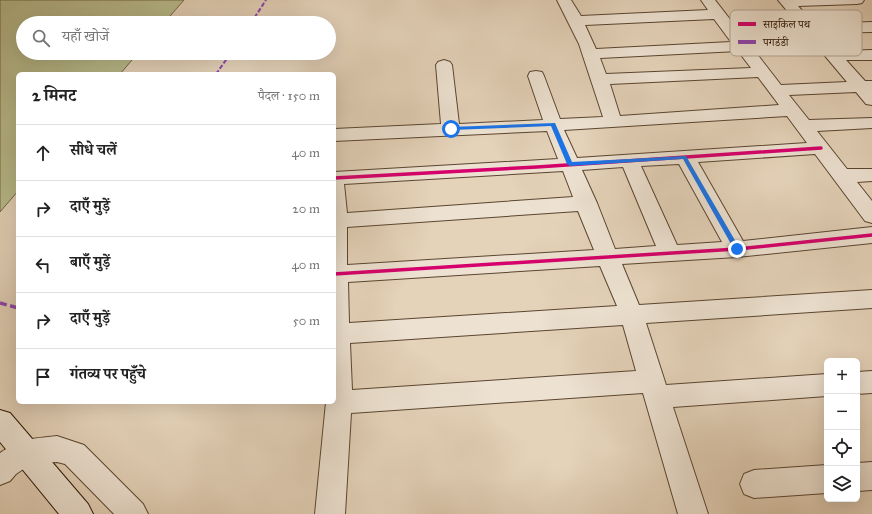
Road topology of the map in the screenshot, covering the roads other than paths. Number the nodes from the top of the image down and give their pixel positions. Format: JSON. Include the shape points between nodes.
{"nodes":[{"id":1,"x":564,"y":0,"type":"edge"},
{"id":2,"x":708,"y":0,"type":"edge"},
{"id":3,"x":856,"y":0,"type":"edge"},
{"id":4,"x":786,"y":1,"type":"edge"},
{"id":5,"x":794,"y":10,"type":"edge"},
{"id":6,"x":719,"y":14,"type":"junction"},
{"id":7,"x":577,"y":21,"type":"junction"},
{"id":8,"x":862,"y":27,"type":"edge"},
{"id":9,"x":872,"y":27,"type":"edge"},
{"id":10,"x":730,"y":29,"type":"edge"},
{"id":11,"x":730,"y":47,"type":"edge"},
{"id":12,"x":589,"y":54,"type":"junction"},
{"id":13,"x":862,"y":55,"type":"edge"},
{"id":14,"x":872,"y":55,"type":"edge"},
{"id":15,"x":750,"y":56,"type":"edge"},
{"id":16,"x":834,"y":56,"type":"edge"},
{"id":17,"x":444,"y":65,"type":"dead end"},
{"id":18,"x":763,"y":72,"type":"junction"},
{"id":19,"x":536,"y":76,"type":"dead end"},
{"id":20,"x":601,"y":80,"type":"junction"},
{"id":21,"x":866,"y":86,"type":"edge"},
{"id":22,"x":776,"y":90,"type":"junction"},
{"id":23,"x":872,"y":100,"type":"edge"},
{"id":24,"x":791,"y":110,"type":"junction"},
{"id":25,"x":613,"y":122,"type":"junction"},
{"id":26,"x":872,"y":123,"type":"edge"},
{"id":27,"x":553,"y":124,"type":"junction"},
{"id":28,"x":804,"y":126,"type":"junction"},
{"id":29,"x":451,"y":129,"type":"junction"},
{"id":30,"x":336,"y":135,"type":"edge"},
{"id":31,"x":821,"y":148,"type":"junction"},
{"id":32,"x":684,"y":157,"type":"junction"},
{"id":33,"x":629,"y":160,"type":"junction"},
{"id":34,"x":570,"y":164,"type":"junction"},
{"id":35,"x":872,"y":175,"type":"edge"},
{"id":36,"x":842,"y":176,"type":"junction"},
{"id":37,"x":336,"y":178,"type":"edge"},
{"id":38,"x":586,"y":204,"type":"junction"},
{"id":39,"x":872,"y":216,"type":"edge"},
{"id":40,"x":336,"y":221,"type":"edge"},
{"id":41,"x":872,"y":234,"type":"edge"},
{"id":42,"x":737,"y":249,"type":"junction"},
{"id":43,"x":670,"y":253,"type":"junction"},
{"id":44,"x":608,"y":257,"type":"junction"},
{"id":45,"x":336,"y":274,"type":"edge"},
{"id":46,"x":872,"y":299,"type":"edge"},
{"id":47,"x":632,"y":315,"type":"junction"},
{"id":48,"x":336,"y":334,"type":"edge"},
{"id":49,"x":872,"y":382,"type":"edge"},
{"id":50,"x":860,"y":383,"type":"edge"},
{"id":51,"x":824,"y":385,"type":"edge"},
{"id":52,"x":655,"y":389,"type":"junction"},
{"id":53,"x":339,"y":402,"type":"junction"},
{"id":54,"x":0,"y":422,"type":"edge"},
{"id":55,"x":26,"y":452,"type":"junction"},
{"id":56,"x":0,"y":472,"type":"edge"},
{"id":57,"x":872,"y":476,"type":"edge"},
{"id":58,"x":860,"y":477,"type":"edge"},
{"id":59,"x":824,"y":479,"type":"edge"},
{"id":60,"x":754,"y":484,"type":"dead end"},
{"id":61,"x":78,"y":514,"type":"edge"},
{"id":62,"x":133,"y":514,"type":"edge"},
{"id":63,"x":330,"y":514,"type":"edge"},
{"id":64,"x":693,"y":514,"type":"edge"}],
"edges":[{"from":1,"to":7,"type":"street"},
{"from":2,"to":6,"type":"street"},
{"from":3,"to":4,"type":"street"},
{"from":4,"to":5,"type":"street"},
{"from":6,"to":7,"type":"street"},
{"from":6,"to":10,"type":"street"},
{"from":7,"to":12,"type":"street"},
{"from":8,"to":9,"type":"street"},
{"from":11,"to":12,"type":"street"},
{"from":12,"to":20,"type":"street"},
{"from":13,"to":14,"type":"street"},
{"from":15,"to":18,"type":"street"},
{"from":16,"to":21,"type":"street"},
{"from":17,"to":29,"type":"street"},
{"from":18,"to":20,"type":"street"},
{"from":18,"to":22,"type":"street"},
{"from":19,"to":27,"type":"street"},
{"from":20,"to":25,"type":"street"},
{"from":21,"to":22,"type":"street"},
{"from":21,"to":23,"type":"street"},
{"from":22,"to":24,"type":"street"},
{"from":24,"to":25,"type":"street"},
{"from":24,"to":28,"type":"street"},
{"from":25,"to":27,"type":"street"},
{"from":26,"to":28,"type":"street"},
{"from":27,"to":29,"type":"street"},
{"from":27,"to":34,"type":"street"},
{"from":28,"to":31,"type":"street"},
{"from":29,"to":30,"type":"street"},
{"from":31,"to":32,"type":"street"},
{"from":31,"to":36,"type":"street"},
{"from":32,"to":33,"type":"street"},
{"from":32,"to":42,"type":"street"},
{"from":33,"to":34,"type":"street"},
{"from":33,"to":43,"type":"street"},
{"from":34,"to":37,"type":"street"},
{"from":34,"to":38,"type":"street"},
{"from":35,"to":36,"type":"street"},
{"from":36,"to":39,"type":"street"},
{"from":38,"to":40,"type":"street"},
{"from":38,"to":44,"type":"street"},
{"from":41,"to":42,"type":"street"},
{"from":42,"to":43,"type":"street"},
{"from":43,"to":44,"type":"street"},
{"from":44,"to":45,"type":"street"},
{"from":44,"to":47,"type":"street"},
{"from":46,"to":47,"type":"street"},
{"from":47,"to":48,"type":"street"},
{"from":47,"to":52,"type":"street"},
{"from":48,"to":53,"type":"street"},
{"from":49,"to":50,"type":"street"},
{"from":51,"to":52,"type":"street"},
{"from":52,"to":53,"type":"street"},
{"from":52,"to":64,"type":"street"},
{"from":53,"to":63,"type":"street"},
{"from":54,"to":55,"type":"street"},
{"from":55,"to":56,"type":"street"},
{"from":55,"to":61,"type":"street"},
{"from":55,"to":62,"type":"street","via":[[57,449],[74,454]]},
{"from":57,"to":58,"type":"street"},
{"from":59,"to":60,"type":"street"}]}
